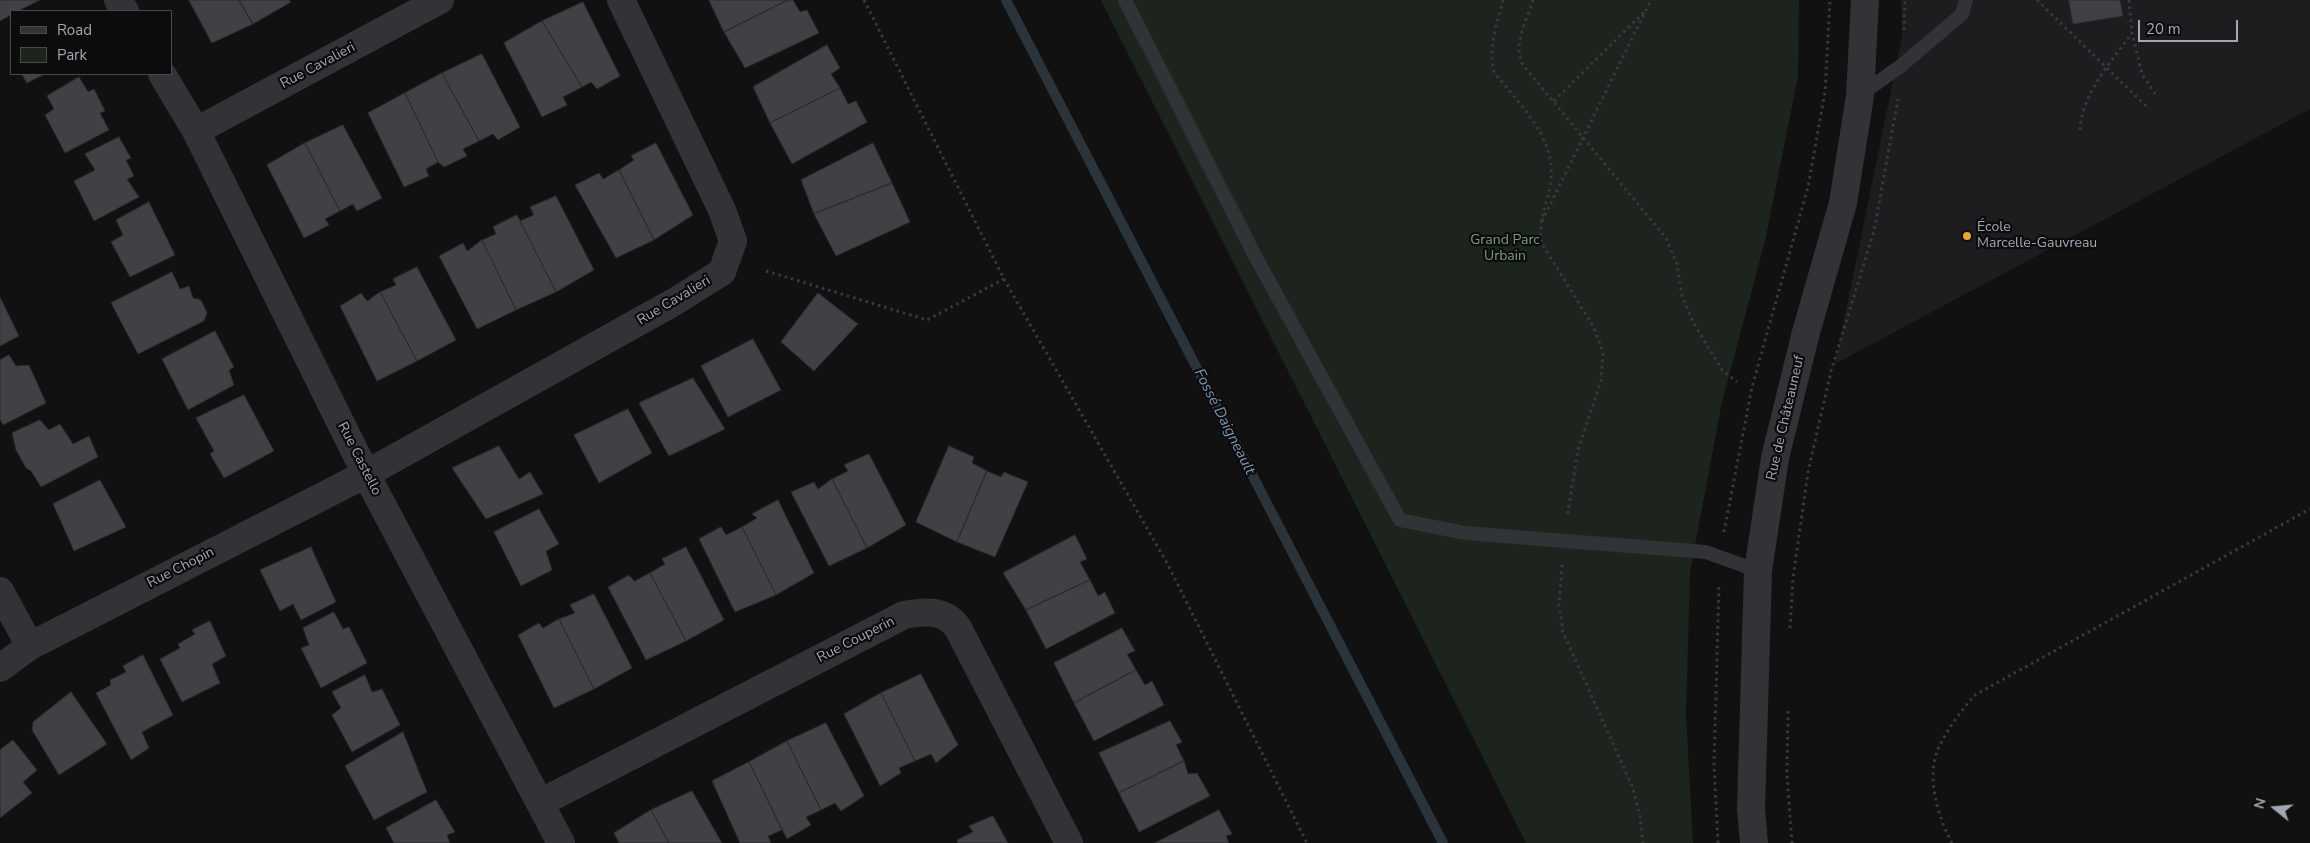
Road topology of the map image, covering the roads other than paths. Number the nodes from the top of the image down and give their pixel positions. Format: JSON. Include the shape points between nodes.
{"nodes":[{"id":1,"x":440,"y":0,"type":"edge"},
{"id":2,"x":621,"y":0,"type":"edge"},
{"id":3,"x":1125,"y":0,"type":"edge"},
{"id":4,"x":1865,"y":0,"type":"edge"},
{"id":5,"x":1966,"y":0,"type":"edge"},
{"id":6,"x":163,"y":75,"type":"edge"},
{"id":7,"x":1860,"y":96,"type":"junction"},
{"id":8,"x":196,"y":131,"type":"junction"},
{"id":9,"x":366,"y":474,"type":"junction"},
{"id":10,"x":1758,"y":571,"type":"junction"},
{"id":11,"x":0,"y":591,"type":"edge"},
{"id":12,"x":30,"y":646,"type":"junction"},
{"id":13,"x":0,"y":668,"type":"edge"},
{"id":14,"x":540,"y":803,"type":"junction"},
{"id":15,"x":561,"y":843,"type":"edge"},
{"id":16,"x":1069,"y":843,"type":"edge"},
{"id":17,"x":1754,"y":843,"type":"edge"}],
"edges":[{"from":1,"to":8,"type":"street","name":"Rue Cavalieri"},
{"from":2,"to":9,"type":"street","name":"Rue Cavalieri","via":[[722,210],[733,241],[722,272]]},
{"from":3,"to":10,"type":"lane","via":[[1254,254],[1400,520],[1464,533],[1706,552]]},
{"from":4,"to":7,"type":"street","name":"Rue de Châteauneuf"},
{"from":5,"to":7,"type":"lane","via":[[1962,14]]},
{"from":6,"to":8,"type":"street","name":"Rue Castello"},
{"from":7,"to":10,"type":"street","name":"Rue de Châteauneuf","via":[[1842,203],[1775,458]]},
{"from":8,"to":9,"type":"street","name":"Rue Castello"},
{"from":9,"to":12,"type":"street","name":"Rue Chopin"},
{"from":9,"to":14,"type":"street","name":"Rue Castello"},
{"from":10,"to":17,"type":"street","name":"Rue de Châteauneuf","via":[[1750,809]]},
{"from":11,"to":12,"type":"street"},
{"from":12,"to":13,"type":"street","name":"Rue Chopin"},
{"from":14,"to":15,"type":"street","name":"Rue Castello"},
{"from":14,"to":16,"type":"street","name":"Rue Couperin","via":[[904,616],[926,611],[941,614],[958,628]]}]}
